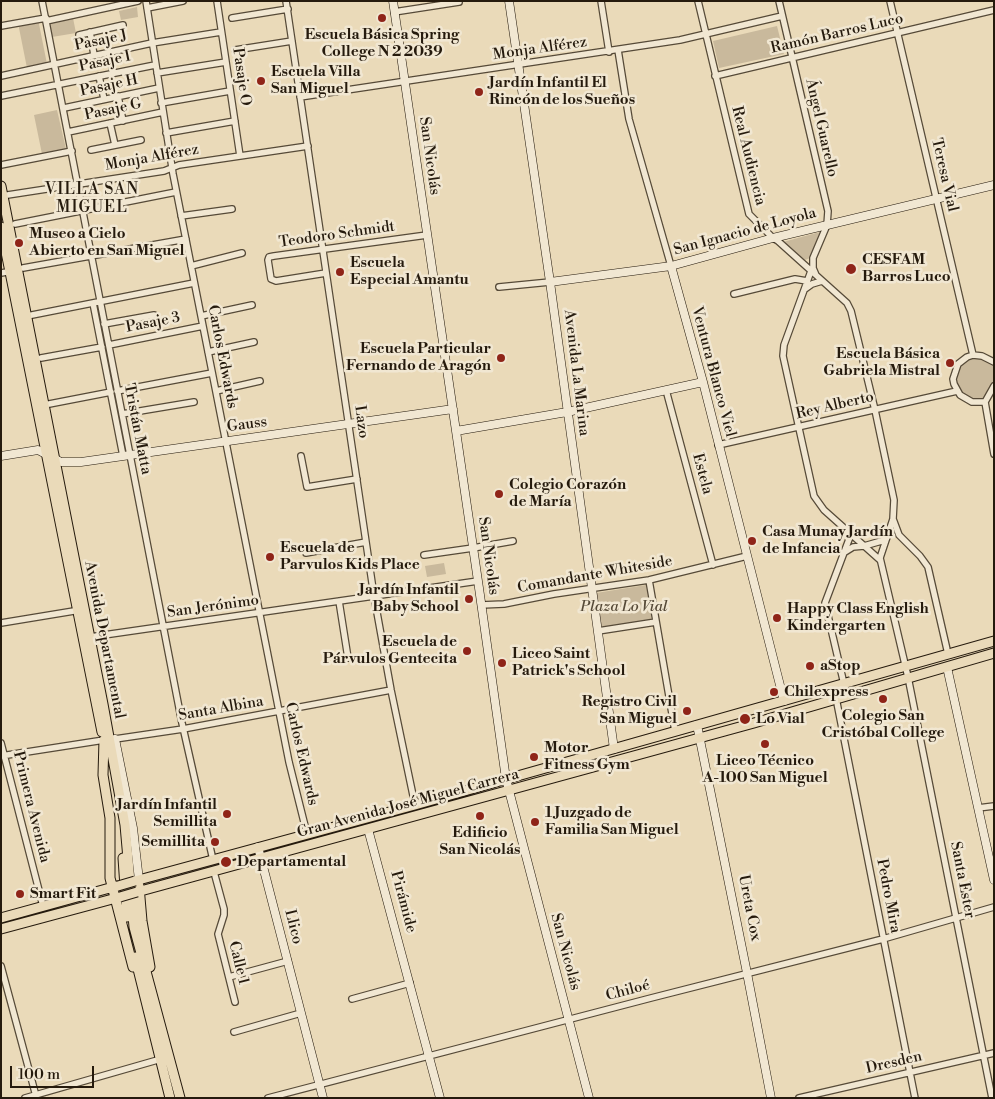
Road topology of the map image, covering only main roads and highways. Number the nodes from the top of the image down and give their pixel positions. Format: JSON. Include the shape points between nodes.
{"nodes":[{"id":1,"x":1,"y":186,"type":"edge"},
{"id":2,"x":2,"y":196,"type":"edge"},
{"id":3,"x":1,"y":227,"type":"edge"},
{"id":4,"x":13,"y":271,"type":"edge"},
{"id":5,"x":50,"y":457,"type":"junction"},
{"id":6,"x":82,"y":610,"type":"junction"},
{"id":7,"x":994,"y":641,"type":"edge"},
{"id":8,"x":994,"y":653,"type":"edge"},
{"id":9,"x":104,"y":704,"type":"junction"},
{"id":10,"x":115,"y":739,"type":"road end"},
{"id":11,"x":104,"y":740,"type":"junction"},
{"id":12,"x":363,"y":819,"type":"junction"},
{"id":13,"x":368,"y":828,"type":"junction"},
{"id":14,"x":137,"y":880,"type":"junction"},
{"id":15,"x":115,"y":886,"type":"junction"},
{"id":16,"x":138,"y":892,"type":"junction"},
{"id":17,"x":118,"y":897,"type":"junction"},
{"id":18,"x":1,"y":918,"type":"edge"},
{"id":19,"x":1,"y":929,"type":"edge"},
{"id":20,"x":163,"y":1054,"type":"junction"},
{"id":21,"x":170,"y":1098,"type":"edge"},
{"id":22,"x":180,"y":1098,"type":"edge"}],
"edges":[{"from":1,"to":2,"type":"main road","name":"Avenida Departamental"},
{"from":2,"to":4,"type":"main road","name":"Avenida Departamental"},
{"from":3,"to":4,"type":"main road","name":"Avenida Departamental"},
{"from":4,"to":5,"type":"main road","name":"Avenida Departamental"},
{"from":4,"to":5,"type":"main road","name":"Avenida Departamental","via":[[27,316]]},
{"from":5,"to":6,"type":"main road","name":"Avenida Departamental"},
{"from":6,"to":9,"type":"main road","name":"Avenida Departamental"},
{"from":6,"to":11,"type":"main road","name":"Avenida Departamental"},
{"from":7,"to":12,"type":"main road","name":"Gran Avenida José Miguel Carrera"},
{"from":8,"to":13,"type":"main road","name":"Gran Avenida José Miguel Carrera"},
{"from":9,"to":10,"type":"main road"},
{"from":9,"to":20,"type":"main road","name":"Avenida Departamental","via":[[125,825],[134,927]]},
{"from":11,"to":15,"type":"main road","via":[[103,775],[110,818],[110,878]]},
{"from":11,"to":20,"type":"main road","name":"Avenida Departamental","via":[[120,828],[129,931]]},
{"from":12,"to":13,"type":"main road"},
{"from":12,"to":14,"type":"main road","name":"Gran Avenida José Miguel Carrera"},
{"from":13,"to":16,"type":"main road","name":"Gran Avenida José Miguel Carrera"},
{"from":14,"to":15,"type":"main road","name":"Gran Avenida José Miguel Carrera","bridge":true},
{"from":14,"to":16,"type":"main road"},
{"from":15,"to":17,"type":"main road"},
{"from":15,"to":18,"type":"main road","name":"Gran Avenida José Miguel Carrera"},
{"from":16,"to":17,"type":"main road","name":"Gran Avenida José Miguel Carrera","bridge":true},
{"from":16,"to":20,"type":"main road","via":[[144,939],[163,1022]]},
{"from":17,"to":19,"type":"main road","name":"Gran Avenida José Miguel Carrera"},
{"from":17,"to":20,"type":"main road","via":[[146,1020]]},
{"from":20,"to":21,"type":"main road","name":"Avenida Departamental"},
{"from":20,"to":22,"type":"main road","name":"Avenida Departamental"}]}
